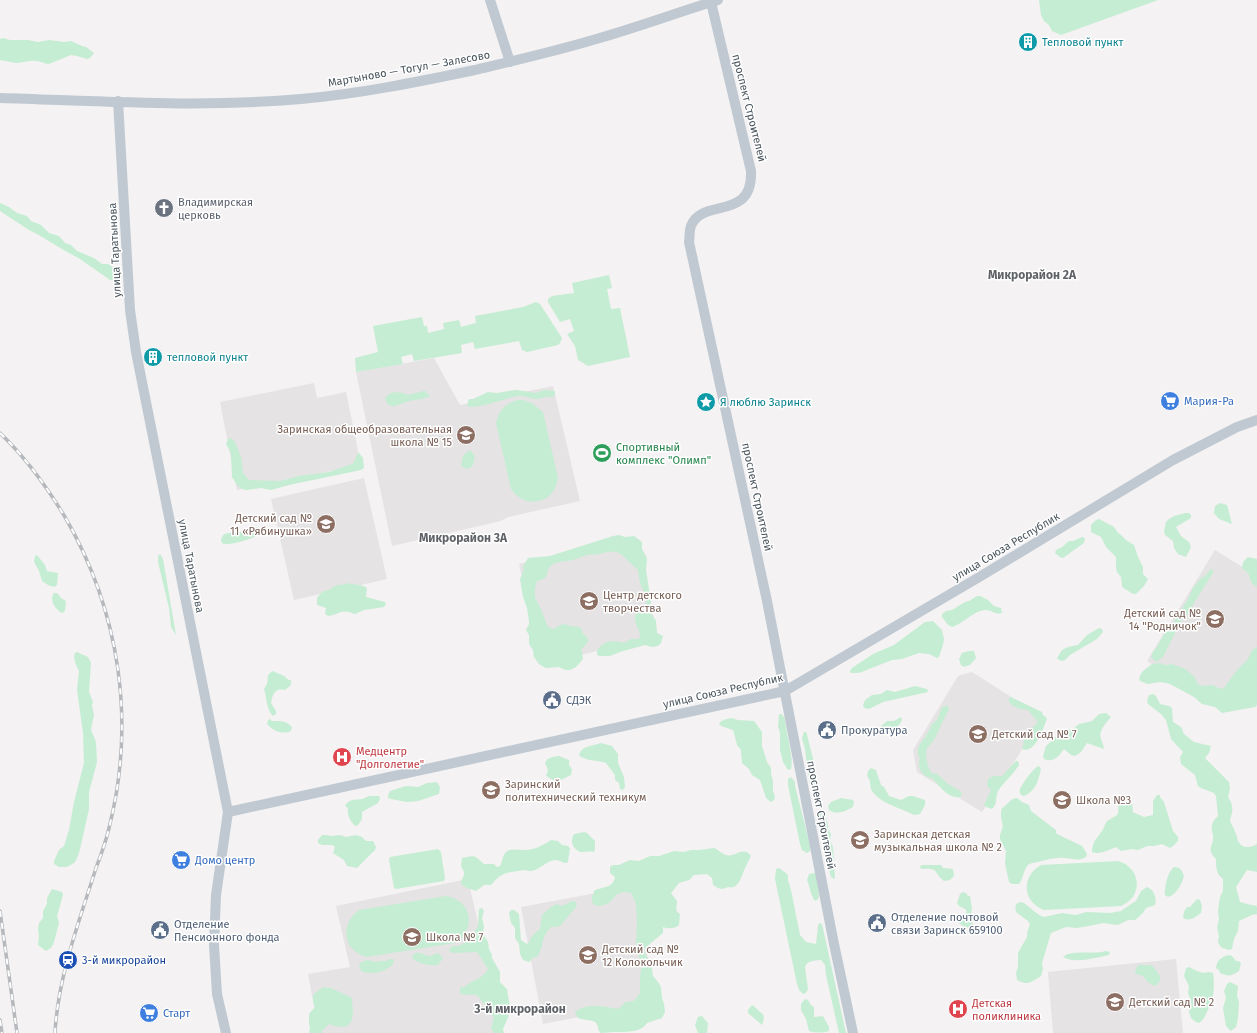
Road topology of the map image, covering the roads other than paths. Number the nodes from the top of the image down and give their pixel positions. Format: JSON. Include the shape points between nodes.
{"nodes":[{"id":1,"x":490,"y":0,"type":"edge"},
{"id":2,"x":714,"y":1,"type":"edge"},
{"id":3,"x":510,"y":62,"type":"junction"},
{"id":4,"x":0,"y":98,"type":"edge"},
{"id":5,"x":118,"y":101,"type":"junction"},
{"id":6,"x":1257,"y":420,"type":"edge"},
{"id":7,"x":785,"y":691,"type":"junction"},
{"id":8,"x":228,"y":812,"type":"junction"},
{"id":9,"x":226,"y":1033,"type":"edge"},
{"id":10,"x":853,"y":1033,"type":"edge"}],
"edges":[{"from":1,"to":3,"type":"street"},
{"from":2,"to":3,"type":"street","name":"Мартыново — Тогул — Залесово","via":[[602,38]]},
{"from":2,"to":7,"type":"street","name":"проспект Строителей","via":[[752,180],[749,191],[739,202],[700,215],[694,221],[690,242]]},
{"from":3,"to":5,"type":"street","name":"Мартыново — Тогул — Залесово","via":[[385,88],[300,99],[225,103]]},
{"from":4,"to":5,"type":"street","name":"Мартыново — Тогул — Залесово"},
{"from":5,"to":8,"type":"street","name":"улица Таратынова","via":[[130,310],[136,352]]},
{"from":6,"to":7,"type":"street","name":"улица Союза Республик","via":[[1237,427],[1172,460]]},
{"from":7,"to":8,"type":"street","name":"улица Союза Республик"},
{"from":7,"to":10,"type":"street","name":"проспект Строителей"},
{"from":8,"to":9,"type":"street","name":"улица Таратынова","via":[[216,895],[214,945],[217,994]]}]}
